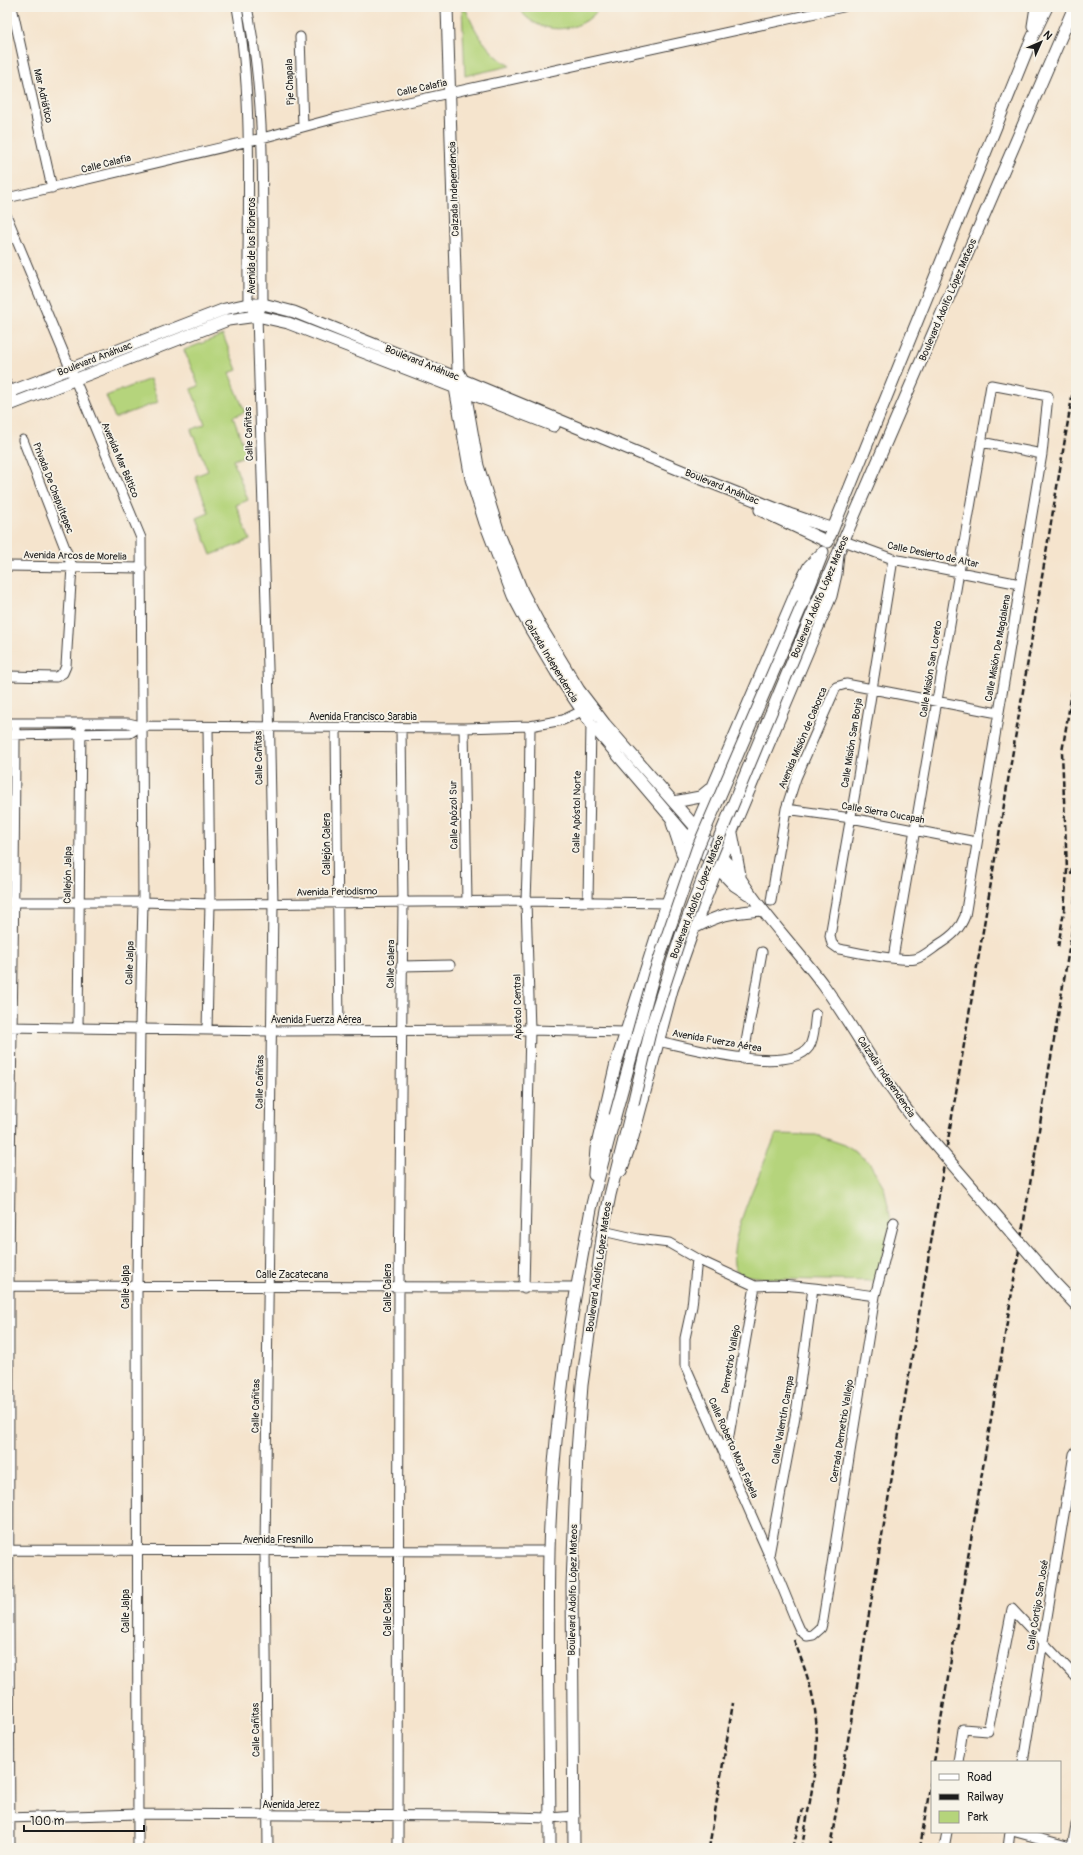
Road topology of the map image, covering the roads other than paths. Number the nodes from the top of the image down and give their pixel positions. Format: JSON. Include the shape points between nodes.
{"nodes":[{"id":1,"x":12,"y":7,"type":"edge"},
{"id":2,"x":237,"y":7,"type":"edge"},
{"id":3,"x":247,"y":7,"type":"edge"},
{"id":4,"x":447,"y":7,"type":"edge"},
{"id":5,"x":843,"y":7,"type":"edge"},
{"id":6,"x":1036,"y":7,"type":"edge"},
{"id":7,"x":1047,"y":7,"type":"edge"},
{"id":8,"x":1074,"y":7,"type":"edge"},
{"id":9,"x":300,"y":37,"type":"dead end"},
{"id":10,"x":1032,"y":38,"type":"junction"},
{"id":11,"x":451,"y":93,"type":"junction"},
{"id":12,"x":303,"y":127,"type":"junction"},
{"id":13,"x":262,"y":138,"type":"junction"},
{"id":14,"x":247,"y":141,"type":"junction"},
{"id":15,"x":52,"y":188,"type":"junction"},
{"id":16,"x":7,"y":198,"type":"edge"},
{"id":17,"x":7,"y":217,"type":"edge"},
{"id":18,"x":248,"y":304,"type":"junction"},
{"id":19,"x":263,"y":304,"type":"junction"},
{"id":20,"x":257,"y":316,"type":"junction"},
{"id":21,"x":69,"y":368,"type":"junction"},
{"id":22,"x":74,"y":379,"type":"junction"},
{"id":23,"x":459,"y":381,"type":"junction"},
{"id":24,"x":8,"y":390,"type":"edge"},
{"id":25,"x":1049,"y":397,"type":"joint"},
{"id":26,"x":11,"y":405,"type":"edge"},
{"id":27,"x":23,"y":440,"type":"dead end"},
{"id":28,"x":981,"y":442,"type":"junction"},
{"id":29,"x":1042,"y":454,"type":"junction"},
{"id":30,"x":833,"y":529,"type":"junction"},
{"id":31,"x":844,"y":541,"type":"junction"},
{"id":32,"x":826,"y":547,"type":"junction"},
{"id":33,"x":838,"y":554,"type":"junction"},
{"id":34,"x":893,"y":559,"type":"junction"},
{"id":35,"x":7,"y":566,"type":"edge"},
{"id":36,"x":72,"y":566,"type":"junction"},
{"id":37,"x":142,"y":568,"type":"junction"},
{"id":38,"x":959,"y":572,"type":"junction"},
{"id":39,"x":1020,"y":584,"type":"junction"},
{"id":40,"x":7,"y":676,"type":"edge"},
{"id":41,"x":872,"y":690,"type":"junction"},
{"id":42,"x":937,"y":702,"type":"junction"},
{"id":43,"x":582,"y":711,"type":"junction"},
{"id":44,"x":998,"y":713,"type":"junction"},
{"id":45,"x":11,"y":723,"type":"edge"},
{"id":46,"x":81,"y":723,"type":"junction"},
{"id":47,"x":590,"y":724,"type":"junction"},
{"id":48,"x":141,"y":726,"type":"junction"},
{"id":49,"x":530,"y":726,"type":"junction"},
{"id":50,"x":208,"y":727,"type":"junction"},
{"id":51,"x":269,"y":727,"type":"junction"},
{"id":52,"x":336,"y":728,"type":"junction"},
{"id":53,"x":401,"y":728,"type":"junction"},
{"id":54,"x":464,"y":728,"type":"junction"},
{"id":55,"x":81,"y":734,"type":"junction"},
{"id":56,"x":11,"y":735,"type":"edge"},
{"id":57,"x":713,"y":787,"type":"junction"},
{"id":58,"x":674,"y":802,"type":"junction"},
{"id":59,"x":786,"y":809,"type":"junction"},
{"id":60,"x":670,"y":817,"type":"junction"},
{"id":61,"x":851,"y":818,"type":"junction"},
{"id":62,"x":696,"y":826,"type":"junction"},
{"id":63,"x":915,"y":830,"type":"junction"},
{"id":64,"x":732,"y":831,"type":"junction"},
{"id":65,"x":690,"y":840,"type":"junction"},
{"id":66,"x":976,"y":842,"type":"junction"},
{"id":67,"x":683,"y":856,"type":"junction"},
{"id":68,"x":722,"y":857,"type":"junction"},
{"id":69,"x":717,"y":869,"type":"junction"},
{"id":70,"x":740,"y":878,"type":"junction"},
{"id":71,"x":751,"y":896,"type":"junction"},
{"id":72,"x":526,"y":901,"type":"junction"},
{"id":73,"x":588,"y":901,"type":"junction"},
{"id":74,"x":771,"y":901,"type":"dead end"},
{"id":75,"x":11,"y":902,"type":"edge"},
{"id":76,"x":78,"y":902,"type":"junction"},
{"id":77,"x":143,"y":902,"type":"junction"},
{"id":78,"x":338,"y":902,"type":"junction"},
{"id":79,"x":403,"y":902,"type":"junction"},
{"id":80,"x":466,"y":902,"type":"junction"},
{"id":81,"x":667,"y":903,"type":"junction"},
{"id":82,"x":210,"y":904,"type":"junction"},
{"id":83,"x":273,"y":904,"type":"junction"},
{"id":84,"x":762,"y":910,"type":"junction"},
{"id":85,"x":694,"y":928,"type":"junction"},
{"id":86,"x":830,"y":929,"type":"joint"},
{"id":87,"x":762,"y":952,"type":"dead end"},
{"id":88,"x":893,"y":958,"type":"junction"},
{"id":89,"x":450,"y":965,"type":"dead end"},
{"id":90,"x":401,"y":966,"type":"junction"},
{"id":91,"x":816,"y":1014,"type":"dead end"},
{"id":92,"x":9,"y":1027,"type":"edge"},
{"id":93,"x":78,"y":1028,"type":"junction"},
{"id":94,"x":140,"y":1028,"type":"junction"},
{"id":95,"x":208,"y":1029,"type":"junction"},
{"id":96,"x":530,"y":1030,"type":"junction"},
{"id":97,"x":272,"y":1031,"type":"junction"},
{"id":98,"x":339,"y":1031,"type":"junction"},
{"id":99,"x":401,"y":1031,"type":"junction"},
{"id":100,"x":625,"y":1032,"type":"junction"},
{"id":101,"x":658,"y":1041,"type":"junction"},
{"id":102,"x":743,"y":1059,"type":"junction"},
{"id":103,"x":610,"y":1195,"type":"junction"},
{"id":104,"x":592,"y":1208,"type":"junction"},
{"id":105,"x":894,"y":1222,"type":"dead end"},
{"id":106,"x":603,"y":1231,"type":"junction"},
{"id":107,"x":697,"y":1260,"type":"junction"},
{"id":108,"x":8,"y":1286,"type":"edge"},
{"id":109,"x":137,"y":1286,"type":"junction"},
{"id":110,"x":268,"y":1286,"type":"junction"},
{"id":111,"x":399,"y":1286,"type":"junction"},
{"id":112,"x":755,"y":1286,"type":"junction"},
{"id":113,"x":577,"y":1287,"type":"junction"},
{"id":114,"x":524,"y":1288,"type":"junction"},
{"id":115,"x":813,"y":1288,"type":"junction"},
{"id":116,"x":875,"y":1296,"type":"junction"},
{"id":117,"x":1076,"y":1306,"type":"edge"},
{"id":118,"x":1076,"y":1451,"type":"edge"},
{"id":119,"x":725,"y":1458,"type":"junction"},
{"id":120,"x":8,"y":1550,"type":"edge"},
{"id":121,"x":265,"y":1550,"type":"junction"},
{"id":122,"x":399,"y":1551,"type":"junction"},
{"id":123,"x":549,"y":1551,"type":"junction"},
{"id":124,"x":137,"y":1552,"type":"junction"},
{"id":125,"x":769,"y":1555,"type":"junction"},
{"id":126,"x":807,"y":1636,"type":"joint"},
{"id":127,"x":1043,"y":1643,"type":"junction"},
{"id":128,"x":1076,"y":1677,"type":"edge"},
{"id":129,"x":958,"y":1761,"type":"edge"},
{"id":130,"x":1022,"y":1761,"type":"edge"},
{"id":131,"x":138,"y":1814,"type":"junction"},
{"id":132,"x":397,"y":1815,"type":"junction"},
{"id":133,"x":268,"y":1816,"type":"junction"},
{"id":134,"x":575,"y":1816,"type":"junction"},
{"id":135,"x":9,"y":1818,"type":"edge"},
{"id":136,"x":550,"y":1818,"type":"junction"},
{"id":137,"x":1076,"y":1825,"type":"edge"},
{"id":138,"x":947,"y":1833,"type":"edge"},
{"id":139,"x":1010,"y":1833,"type":"edge"},
{"id":140,"x":1020,"y":1833,"type":"edge"},
{"id":141,"x":1073,"y":1847,"type":"edge"},
{"id":142,"x":10,"y":1848,"type":"edge"},
{"id":143,"x":138,"y":1848,"type":"edge"},
{"id":144,"x":268,"y":1848,"type":"edge"},
{"id":145,"x":398,"y":1848,"type":"edge"},
{"id":146,"x":550,"y":1848,"type":"edge"},
{"id":147,"x":574,"y":1848,"type":"edge"},
{"id":148,"x":944,"y":1848,"type":"edge"},
{"id":149,"x":1008,"y":1848,"type":"edge"}],
"edges":[{"from":1,"to":15,"type":"street","name":"Mar Adriático"},
{"from":2,"to":14,"type":"street","name":"Avenida de los Pioneros","via":[[244,47]]},
{"from":3,"to":13,"type":"street","name":"Avenida de los Pioneros","via":[[256,47]]},
{"from":4,"to":11,"type":"main road","name":"Calzada Independencia"},
{"from":5,"to":11,"type":"street","name":"Calle Calafia"},
{"from":6,"to":10,"type":"main road"},
{"from":7,"to":10,"type":"main road","name":"Boulevard Adolfo López Mateos"},
{"from":8,"to":31,"type":"main road","name":"Boulevard Adolfo López Mateos"},
{"from":9,"to":12,"type":"street","name":"Pje Chapala"},
{"from":10,"to":30,"type":"main road","name":"Boulevard Adolfo López Mateos"},
{"from":11,"to":12,"type":"street","name":"Calle Calafia"},
{"from":11,"to":23,"type":"main road","name":"Calzada Independencia"},
{"from":12,"to":13,"type":"street","name":"Calle Calafia"},
{"from":13,"to":14,"type":"street","name":"Calle Calafia"},
{"from":13,"to":19,"type":"street","name":"Avenida de los Pioneros"},
{"from":14,"to":15,"type":"street","name":"Calle Calafia"},
{"from":14,"to":18,"type":"street","name":"Avenida de los Pioneros"},
{"from":15,"to":16,"type":"street","name":"Calle Calafia"},
{"from":17,"to":21,"type":"street","name":"Avenida Mar Báltico"},
{"from":18,"to":19,"type":"main road","name":"Boulevard Anáhuac"},
{"from":18,"to":20,"type":"street","name":"Avenida de los Pioneros"},
{"from":18,"to":21,"type":"main road","name":"Boulevard Anáhuac","via":[[225,309]]},
{"from":19,"to":20,"type":"street","name":"Avenida de los Pioneros"},
{"from":19,"to":23,"type":"main road","name":"Boulevard Anáhuac","via":[[294,312]]},
{"from":20,"to":22,"type":"main road","name":"Boulevard Anáhuac","via":[[228,320]]},
{"from":20,"to":23,"type":"main road","name":"Boulevard Anáhuac","via":[[288,323]]},
{"from":20,"to":51,"type":"street","name":"Calle Cañitas"},
{"from":21,"to":22,"type":"street","name":"Avenida Mar Báltico"},
{"from":21,"to":24,"type":"main road","name":"Boulevard Anáhuac"},
{"from":22,"to":26,"type":"main road","name":"Boulevard Anáhuac"},
{"from":22,"to":37,"type":"street","name":"Avenida Mar Báltico","via":[[141,538]]},
{"from":23,"to":30,"type":"main road","name":"Boulevard Anáhuac","via":[[706,481]]},
{"from":23,"to":32,"type":"main road","name":"Boulevard Anáhuac","via":[[758,509]]},
{"from":23,"to":43,"type":"main road","name":"Calzada Independencia","via":[[471,479],[485,523],[513,596],[556,672]]},
{"from":23,"to":58,"type":"main road","name":"Calzada Independencia","via":[[478,466],[500,536],[522,591],[579,690],[605,724]]},
{"from":24,"to":26,"type":"street"},
{"from":25,"to":28,"type":"street","name":"Calle Misión San Loreto","via":[[991,384]]},
{"from":25,"to":29,"type":"street","name":"Calle Misión De Magdalena"},
{"from":27,"to":36,"type":"street","name":"Privada De Chapultepec"},
{"from":28,"to":29,"type":"street"},
{"from":28,"to":38,"type":"street","name":"Calle Misión San Loreto"},
{"from":29,"to":39,"type":"street","name":"Calle Misión De Magdalena"},
{"from":30,"to":32,"type":"main road","name":"Boulevard Adolfo López Mateos"},
{"from":31,"to":33,"type":"main road","name":"Boulevard Adolfo López Mateos"},
{"from":31,"to":34,"type":"street","name":"Calle Desierto de Altar"},
{"from":32,"to":57,"type":"main road","via":[[809,566],[800,583]]},
{"from":32,"to":104,"type":"main road","name":"Boulevard Adolfo López Mateos","bridge":true,"via":[[697,850],[654,974]]},
{"from":33,"to":64,"type":"main road","via":[[831,596]]},
{"from":33,"to":103,"type":"main road","name":"Boulevard Adolfo López Mateos","bridge":true,"via":[[681,935],[652,1024]]},
{"from":34,"to":38,"type":"street","name":"Calle Desierto de Altar"},
{"from":34,"to":41,"type":"street","name":"Calle Misión San Borja"},
{"from":35,"to":36,"type":"street","name":"Avenida Arcos de Morelia"},
{"from":36,"to":37,"type":"street","name":"Avenida Arcos de Morelia"},
{"from":36,"to":40,"type":"street","via":[[66,666],[63,673],[56,677]]},
{"from":37,"to":48,"type":"street","name":"Avenida Mar Báltico"},
{"from":38,"to":39,"type":"street","name":"Calle Desierto de Altar"},
{"from":38,"to":42,"type":"street","name":"Calle Misión San Loreto"},
{"from":39,"to":44,"type":"street","name":"Calle Misión De Magdalena"},
{"from":41,"to":42,"type":"street"},
{"from":41,"to":59,"type":"street","name":"Avenida Misión de Caborca","via":[[846,684],[834,690],[796,778]]},
{"from":41,"to":61,"type":"street","name":"Calle Misión San Borja"},
{"from":42,"to":44,"type":"street"},
{"from":42,"to":63,"type":"street","name":"Calle Misión San Loreto"},
{"from":43,"to":47,"type":"main road","name":"Calzada Independencia"},
{"from":43,"to":49,"type":"street","name":"Avenida Francisco Sarabia","via":[[563,720]]},
{"from":44,"to":66,"type":"street","name":"Calle Misión De Magdalena"},
{"from":45,"to":46,"type":"street","name":"Avenida Francisco Sarabia"},
{"from":45,"to":56,"type":"street"},
{"from":46,"to":48,"type":"street","name":"Avenida Francisco Sarabia","via":[[128,723]]},
{"from":46,"to":55,"type":"street","name":"Callejón Jalpa"},
{"from":47,"to":60,"type":"main road","name":"Calzada Independencia"},
{"from":47,"to":73,"type":"street","name":"Calle Apóstol Norte"},
{"from":48,"to":50,"type":"street","name":"Avenida Francisco Sarabia"},
{"from":48,"to":55,"type":"street","name":"Avenida Francisco Sarabia","via":[[130,733]]},
{"from":48,"to":77,"type":"street","name":"Calle Jalpa"},
{"from":49,"to":54,"type":"street","name":"Avenida Francisco Sarabia"},
{"from":49,"to":72,"type":"street","name":"Apóstol Central"},
{"from":50,"to":51,"type":"street","name":"Avenida Francisco Sarabia"},
{"from":50,"to":82,"type":"street"},
{"from":51,"to":52,"type":"street","name":"Avenida Francisco Sarabia"},
{"from":51,"to":83,"type":"street","name":"Calle Cañitas"},
{"from":52,"to":53,"type":"street","name":"Avenida Francisco Sarabia"},
{"from":52,"to":78,"type":"street","name":"Callejón Calera"},
{"from":53,"to":54,"type":"street","name":"Avenida Francisco Sarabia"},
{"from":53,"to":79,"type":"street","name":"Calle Calera"},
{"from":54,"to":80,"type":"street","name":"Calle Apózol Sur"},
{"from":55,"to":56,"type":"street","name":"Avenida Francisco Sarabia"},
{"from":55,"to":76,"type":"street","name":"Callejón Jalpa"},
{"from":56,"to":75,"type":"street"},
{"from":57,"to":58,"type":"main road","via":[[700,797]]},
{"from":57,"to":62,"type":"main road"},
{"from":58,"to":62,"type":"main road","name":"Calzada Independencia"},
{"from":59,"to":61,"type":"street","name":"Calle Sierra Cucapah"},
{"from":59,"to":74,"type":"street","name":"Avenida Misión de Caborca"},
{"from":60,"to":65,"type":"main road","name":"Calzada Independencia"},
{"from":60,"to":67,"type":"main road"},
{"from":61,"to":63,"type":"street","name":"Calle Sierra Cucapah"},
{"from":61,"to":86,"type":"street","name":"Calle Misión San Borja"},
{"from":62,"to":65,"type":"main road"},
{"from":62,"to":68,"type":"main road","name":"Calzada Independencia"},
{"from":63,"to":66,"type":"street","name":"Calle Sierra Cucapah"},
{"from":63,"to":88,"type":"street","name":"Calle Misión San Loreto"},
{"from":64,"to":68,"type":"main road"},
{"from":64,"to":70,"type":"main road"},
{"from":65,"to":67,"type":"main road"},
{"from":65,"to":69,"type":"main road","name":"Calzada Independencia"},
{"from":66,"to":88,"type":"street","name":"Calle Misión De Magdalena","via":[[962,922],[951,936],[916,959]]},
{"from":67,"to":81,"type":"main road"},
{"from":68,"to":69,"type":"main road"},
{"from":68,"to":70,"type":"main road","name":"Calzada Independencia"},
{"from":69,"to":71,"type":"main road","name":"Calzada Independencia"},
{"from":69,"to":85,"type":"main road"},
{"from":70,"to":71,"type":"main road","name":"Calzada Independencia"},
{"from":71,"to":84,"type":"main road","name":"Calzada Independencia"},
{"from":72,"to":73,"type":"street","name":"Avenida Periodismo"},
{"from":72,"to":80,"type":"street","name":"Avenida Periodismo"},
{"from":72,"to":96,"type":"street","name":"Apóstol Central"},
{"from":73,"to":81,"type":"street","name":"Avenida Periodismo"},
{"from":75,"to":76,"type":"street","name":"Avenida Periodismo"},
{"from":75,"to":92,"type":"street"},
{"from":76,"to":77,"type":"street","name":"Avenida Periodismo"},
{"from":76,"to":93,"type":"street","name":"Callejón Jalpa"},
{"from":77,"to":82,"type":"street","name":"Avenida Periodismo"},
{"from":77,"to":94,"type":"street","name":"Calle Jalpa"},
{"from":78,"to":79,"type":"street","name":"Avenida Periodismo"},
{"from":78,"to":83,"type":"street","name":"Avenida Periodismo"},
{"from":78,"to":98,"type":"street","name":"Callejón Calera"},
{"from":79,"to":80,"type":"street","name":"Avenida Periodismo"},
{"from":79,"to":90,"type":"street","name":"Calle Calera"},
{"from":81,"to":100,"type":"main road"},
{"from":82,"to":83,"type":"street","name":"Avenida Periodismo"},
{"from":82,"to":95,"type":"street"},
{"from":83,"to":97,"type":"street","name":"Calle Cañitas"},
{"from":84,"to":85,"type":"main road","via":[[727,913]]},
{"from":84,"to":117,"type":"main road","name":"Calzada Independencia","bridge":true,"via":[[823,984],[910,1115]]},
{"from":85,"to":101,"type":"main road","via":[[672,990]]},
{"from":86,"to":88,"type":"street","name":"Calle Misión De Magdalena","via":[[830,941],[839,949]]},
{"from":87,"to":102,"type":"street"},
{"from":89,"to":90,"type":"street"},
{"from":90,"to":99,"type":"street","name":"Calle Calera"},
{"from":91,"to":102,"type":"street","name":"Avenida Fuerza Aérea","via":[[812,1039],[809,1046],[800,1054],[768,1061]]},
{"from":92,"to":93,"type":"street","name":"Avenida Fuerza Aérea"},
{"from":92,"to":108,"type":"street"},
{"from":93,"to":94,"type":"street","name":"Avenida Fuerza Aérea"},
{"from":94,"to":95,"type":"street","name":"Avenida Fuerza Aérea"},
{"from":94,"to":109,"type":"street","name":"Calle Jalpa"},
{"from":95,"to":97,"type":"street","name":"Avenida Fuerza Aérea"},
{"from":96,"to":99,"type":"street","name":"Avenida Fuerza Aérea"},
{"from":96,"to":100,"type":"street","name":"Avenida Fuerza Aérea"},
{"from":96,"to":114,"type":"street","name":"Apóstol Central"},
{"from":97,"to":98,"type":"street","name":"Avenida Fuerza Aérea"},
{"from":97,"to":110,"type":"street","name":"Calle Cañitas"},
{"from":98,"to":99,"type":"street","name":"Avenida Fuerza Aérea"},
{"from":99,"to":111,"type":"street","name":"Calle Calera"},
{"from":100,"to":104,"type":"main road","via":[[596,1149]]},
{"from":101,"to":102,"type":"street","name":"Avenida Fuerza Aérea"},
{"from":101,"to":103,"type":"main road","via":[[627,1158]]},
{"from":103,"to":106,"type":"main road","name":"Boulevard Adolfo López Mateos"},
{"from":104,"to":113,"type":"main road","name":"Boulevard Adolfo López Mateos"},
{"from":105,"to":116,"type":"street","name":"Cerrada Demetrio Vallejo"},
{"from":106,"to":107,"type":"street","via":[[670,1243]]},
{"from":106,"to":134,"type":"main road","name":"Boulevard Adolfo López Mateos","via":[[582,1386],[573,1516],[571,1637]]},
{"from":107,"to":112,"type":"street"},
{"from":107,"to":119,"type":"street","name":"Calle Roberto Mora Fabela","via":[[684,1365]]},
{"from":108,"to":109,"type":"street","name":"Calle Zacatecana"},
{"from":108,"to":120,"type":"street"},
{"from":109,"to":110,"type":"street","name":"Calle Zacatecana"},
{"from":109,"to":124,"type":"street","name":"Calle Jalpa"},
{"from":110,"to":111,"type":"street","name":"Calle Zacatecana"},
{"from":110,"to":121,"type":"street","name":"Calle Cañitas"},
{"from":111,"to":114,"type":"street","name":"Calle Zacatecana"},
{"from":111,"to":122,"type":"street","name":"Calle Calera"},
{"from":112,"to":115,"type":"street"},
{"from":112,"to":119,"type":"street","name":"Demetrio Vallejo"},
{"from":113,"to":114,"type":"street","name":"Calle Zacatecana"},
{"from":113,"to":123,"type":"main road","name":"Boulevard Adolfo López Mateos","via":[[563,1385]]},
{"from":115,"to":116,"type":"street"},
{"from":115,"to":125,"type":"street","name":"Calle Valentín Campa","via":[[798,1406]]},
{"from":116,"to":126,"type":"street","name":"Cerrada Demetrio Vallejo","via":[[823,1620],[818,1632]]},
{"from":118,"to":127,"type":"street","name":"Calle Cortijo San José"},
{"from":119,"to":125,"type":"street","name":"Calle Roberto Mora Fabela"},
{"from":120,"to":124,"type":"street","name":"Avenida Fresnillo"},
{"from":120,"to":135,"type":"street"},
{"from":121,"to":122,"type":"street","name":"Avenida Fresnillo"},
{"from":121,"to":124,"type":"street","name":"Avenida Fresnillo"},
{"from":121,"to":133,"type":"street","name":"Calle Cañitas"},
{"from":122,"to":123,"type":"street","name":"Avenida Fresnillo"},
{"from":122,"to":132,"type":"street","name":"Calle Calera"},
{"from":123,"to":136,"type":"main road","name":"Boulevard Adolfo López Mateos"},
{"from":124,"to":131,"type":"street","name":"Calle Jalpa"},
{"from":125,"to":126,"type":"street","name":"Calle Roberto Mora Fabela","via":[[789,1608],[800,1630]]},
{"from":127,"to":128,"type":"street"},
{"from":127,"to":129,"type":"street","via":[[1012,1609],[988,1731],[963,1729]]},
{"from":127,"to":130,"type":"street","name":"Calle Cortijo San José"},
{"from":131,"to":133,"type":"street","name":"Avenida Jerez"},
{"from":131,"to":135,"type":"street","name":"Avenida Jerez"},
{"from":131,"to":143,"type":"street","name":"Calle Jalpa"},
{"from":132,"to":133,"type":"street","name":"Avenida Jerez"},
{"from":132,"to":136,"type":"street","name":"Avenida Jerez"},
{"from":132,"to":145,"type":"street","name":"Calle Calera"},
{"from":133,"to":144,"type":"street","name":"Calle Cañitas"},
{"from":134,"to":136,"type":"street","name":"Avenida Jerez"},
{"from":134,"to":147,"type":"main road","name":"Boulevard Adolfo López Mateos"},
{"from":135,"to":142,"type":"street"},
{"from":136,"to":146,"type":"main road","name":"Boulevard Adolfo López Mateos"},
{"from":137,"to":141,"type":"street"},
{"from":138,"to":148,"type":"street"},
{"from":139,"to":149,"type":"street"},
{"from":140,"to":141,"type":"street"}]}
